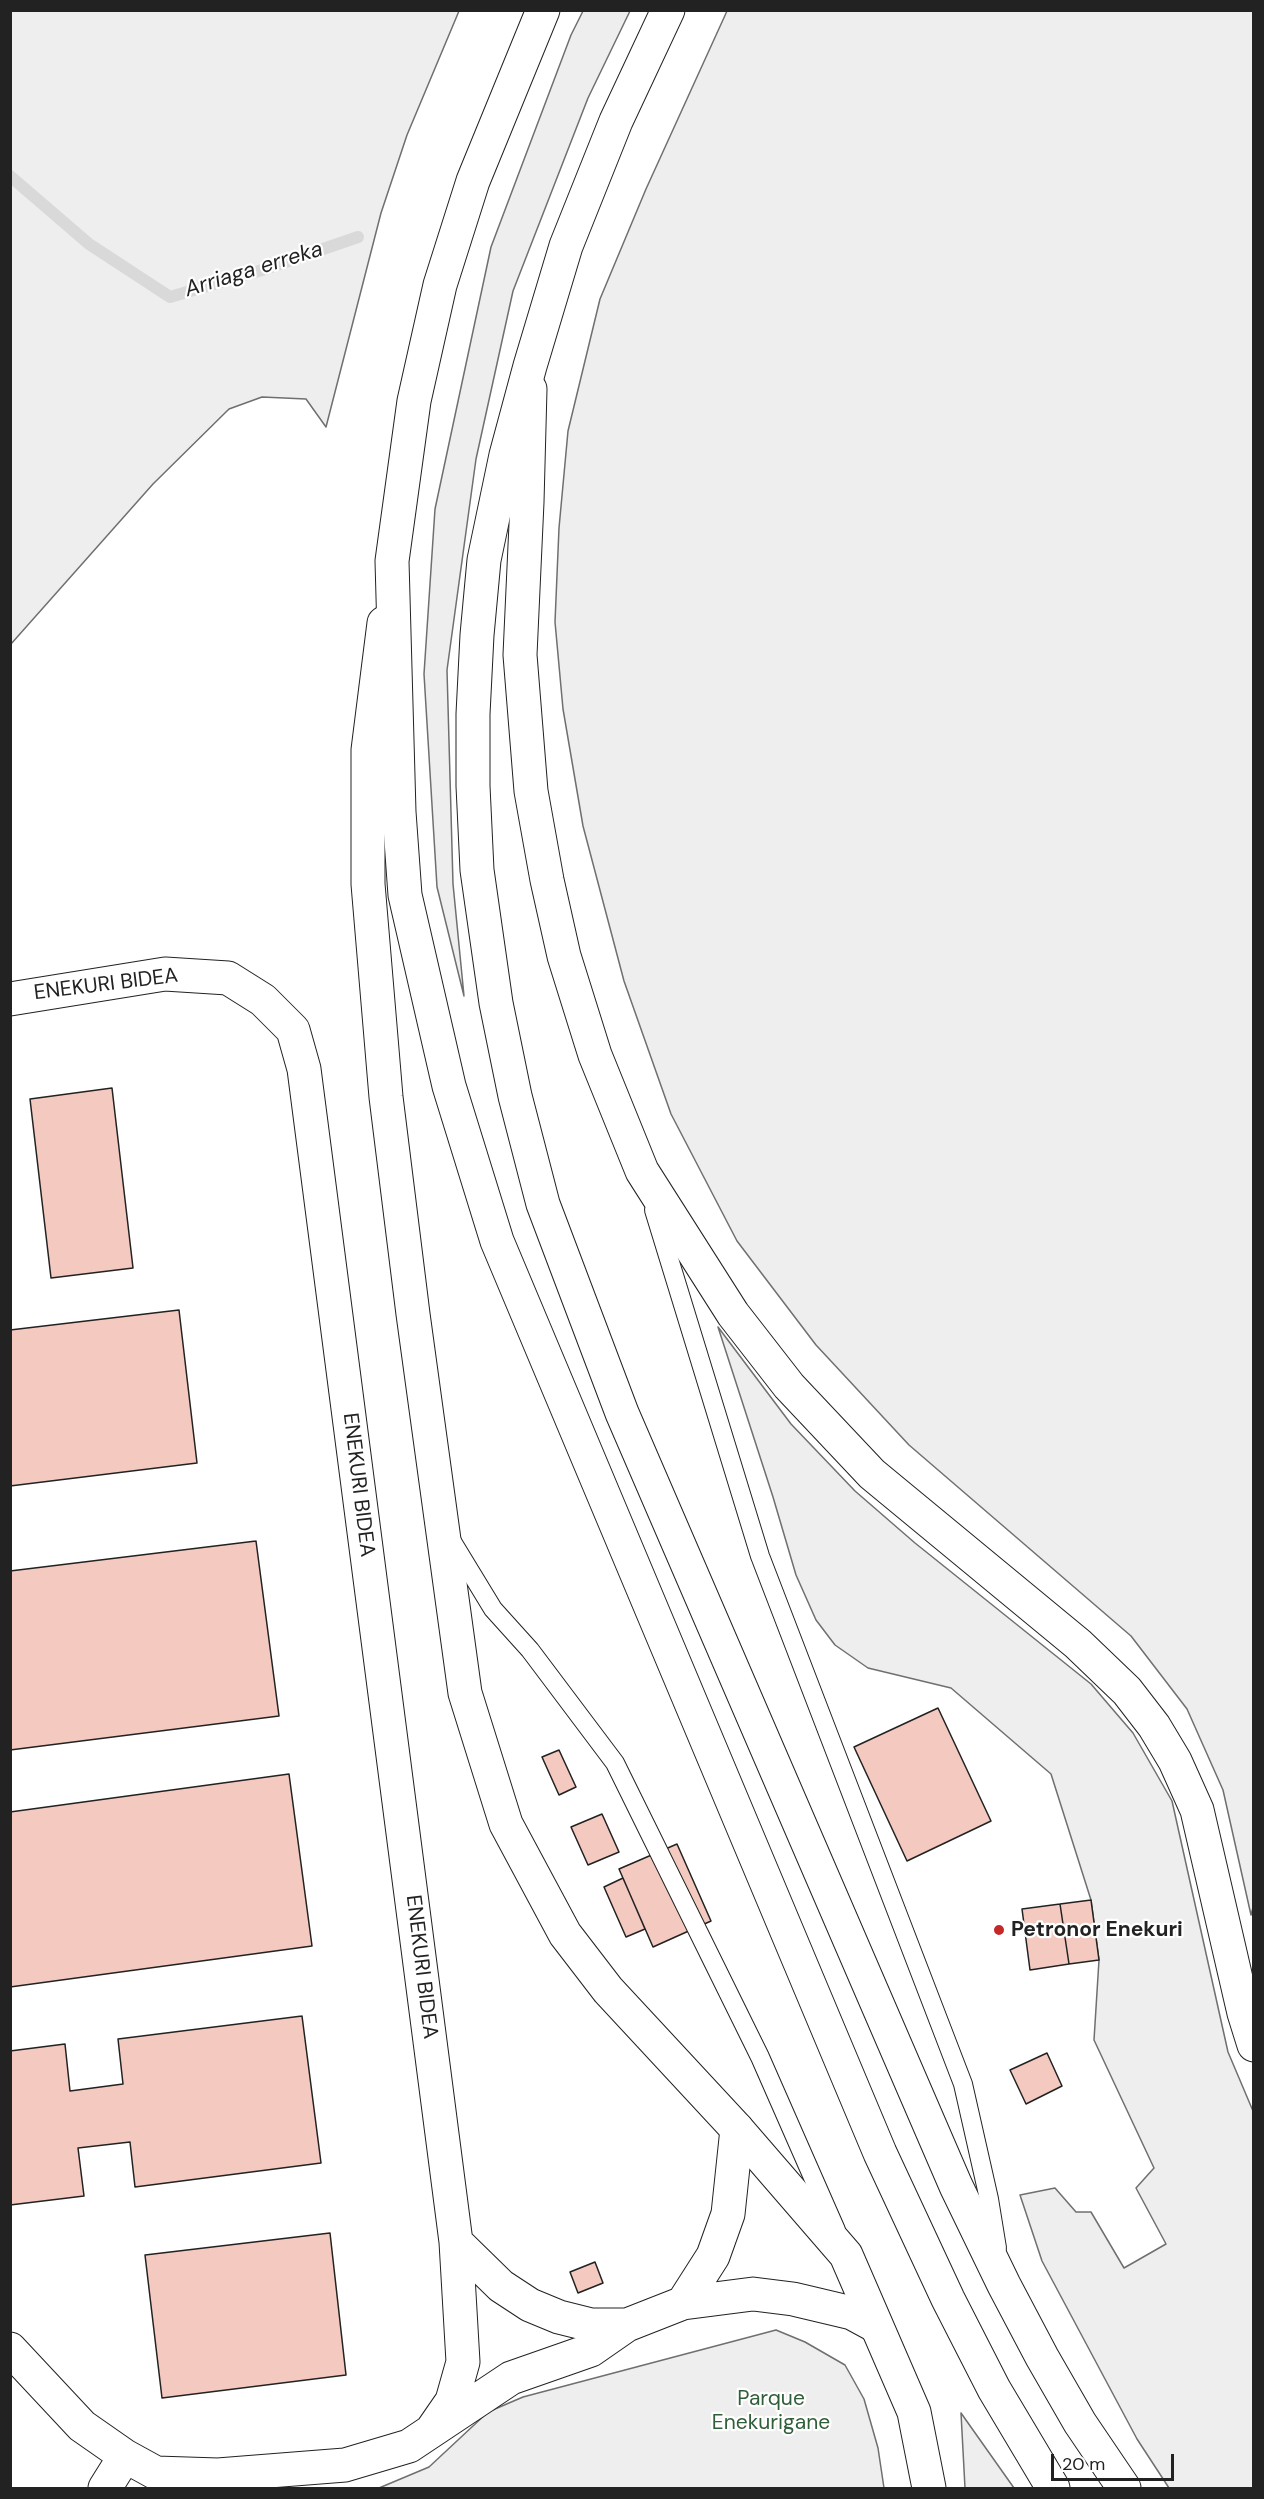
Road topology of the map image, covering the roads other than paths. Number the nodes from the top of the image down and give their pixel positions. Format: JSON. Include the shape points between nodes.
{"nodes":[{"id":1,"x":543,"y":10,"type":"edge"},
{"id":2,"x":668,"y":10,"type":"edge"},
{"id":3,"x":530,"y":366,"type":"junction"},
{"id":4,"x":392,"y":561,"type":"junction"},
{"id":5,"x":10,"y":999,"type":"edge"},
{"id":6,"x":642,"y":1171,"type":"junction"},
{"id":7,"x":442,"y":1526,"type":"junction"},
{"id":8,"x":1254,"y":2045,"type":"edge"},
{"id":9,"x":736,"y":2129,"type":"junction"},
{"id":10,"x":456,"y":2242,"type":"junction"},
{"id":11,"x":846,"y":2255,"type":"junction"},
{"id":12,"x":1004,"y":2285,"type":"junction"},
{"id":13,"x":683,"y":2303,"type":"junction"},
{"id":14,"x":627,"y":2325,"type":"junction"},
{"id":15,"x":876,"y":2326,"type":"junction"},
{"id":16,"x":10,"y":2349,"type":"edge"},
{"id":17,"x":432,"y":2430,"type":"junction"},
{"id":18,"x":125,"y":2456,"type":"junction"},
{"id":19,"x":105,"y":2488,"type":"edge"},
{"id":20,"x":929,"y":2488,"type":"edge"},
{"id":21,"x":1053,"y":2488,"type":"edge"},
{"id":22,"x":1124,"y":2488,"type":"edge"}],
"edges":[{"from":1,"to":4,"type":"street","via":[[473,181],[440,285],[414,402]]},
{"from":2,"to":3,"type":"street","via":[[616,121],[566,246]]},
{"from":3,"to":6,"type":"street","via":[[520,655],[531,791],[564,956],[595,1055]]},
{"from":3,"to":12,"type":"street","via":[[484,560],[473,714],[477,870],[495,1003],[515,1096],[543,1204],[622,1413],[956,2186]]},
{"from":4,"to":7,"type":"street","via":[[368,750],[368,884],[386,1097]]},
{"from":4,"to":21,"type":"street","via":[[405,895],[449,1086],[497,1241],[880,2153],[994,2389]]},
{"from":5,"to":10,"type":"street","name":"ENEKURI BIDEA","via":[[165,974],[228,978],[263,1000],[293,1030],[304,1069]]},
{"from":6,"to":8,"type":"street","via":[[733,1314],[789,1386],[872,1474],[1078,1644],[1127,1691],[1154,1726],[1197,1810]]},
{"from":6,"to":12,"type":"lane","via":[[760,1556],[963,2084]]},
{"from":7,"to":9,"type":"street","via":[[465,1693],[506,1824],[565,1934],[608,1990]]},
{"from":7,"to":11,"type":"lane","via":[[493,1609],[530,1650],[615,1763],[760,2057]]},
{"from":9,"to":11,"type":"street"},
{"from":9,"to":13,"type":"street","via":[[728,2214],[713,2256]]},
{"from":10,"to":14,"type":"street","name":"ENEKURI BIDEA","via":[[501,2286],[530,2306],[591,2325]]},
{"from":10,"to":17,"type":"street","name":"ENEKURI BIDEA","via":[[463,2362],[452,2401]]},
{"from":11,"to":15,"type":"street"},
{"from":12,"to":22,"type":"street","via":[[1080,2423]]},
{"from":13,"to":14,"type":"street","name":"ENEKURI BIDEA"},
{"from":13,"to":15,"type":"street","name":"ENEKURI BIDEA","via":[[753,2294],[852,2313]]},
{"from":14,"to":17,"type":"street","name":"ENEKURI BIDEA","via":[[591,2350],[511,2378]]},
{"from":15,"to":20,"type":"street","via":[[914,2412]]},
{"from":16,"to":18,"type":"street","name":"ENEKURI BIDEA","via":[[82,2426]]},
{"from":17,"to":18,"type":"street","name":"ENEKURI BIDEA","via":[[409,2446],[345,2465],[218,2475],[156,2473]]},
{"from":18,"to":19,"type":"street"}]}
